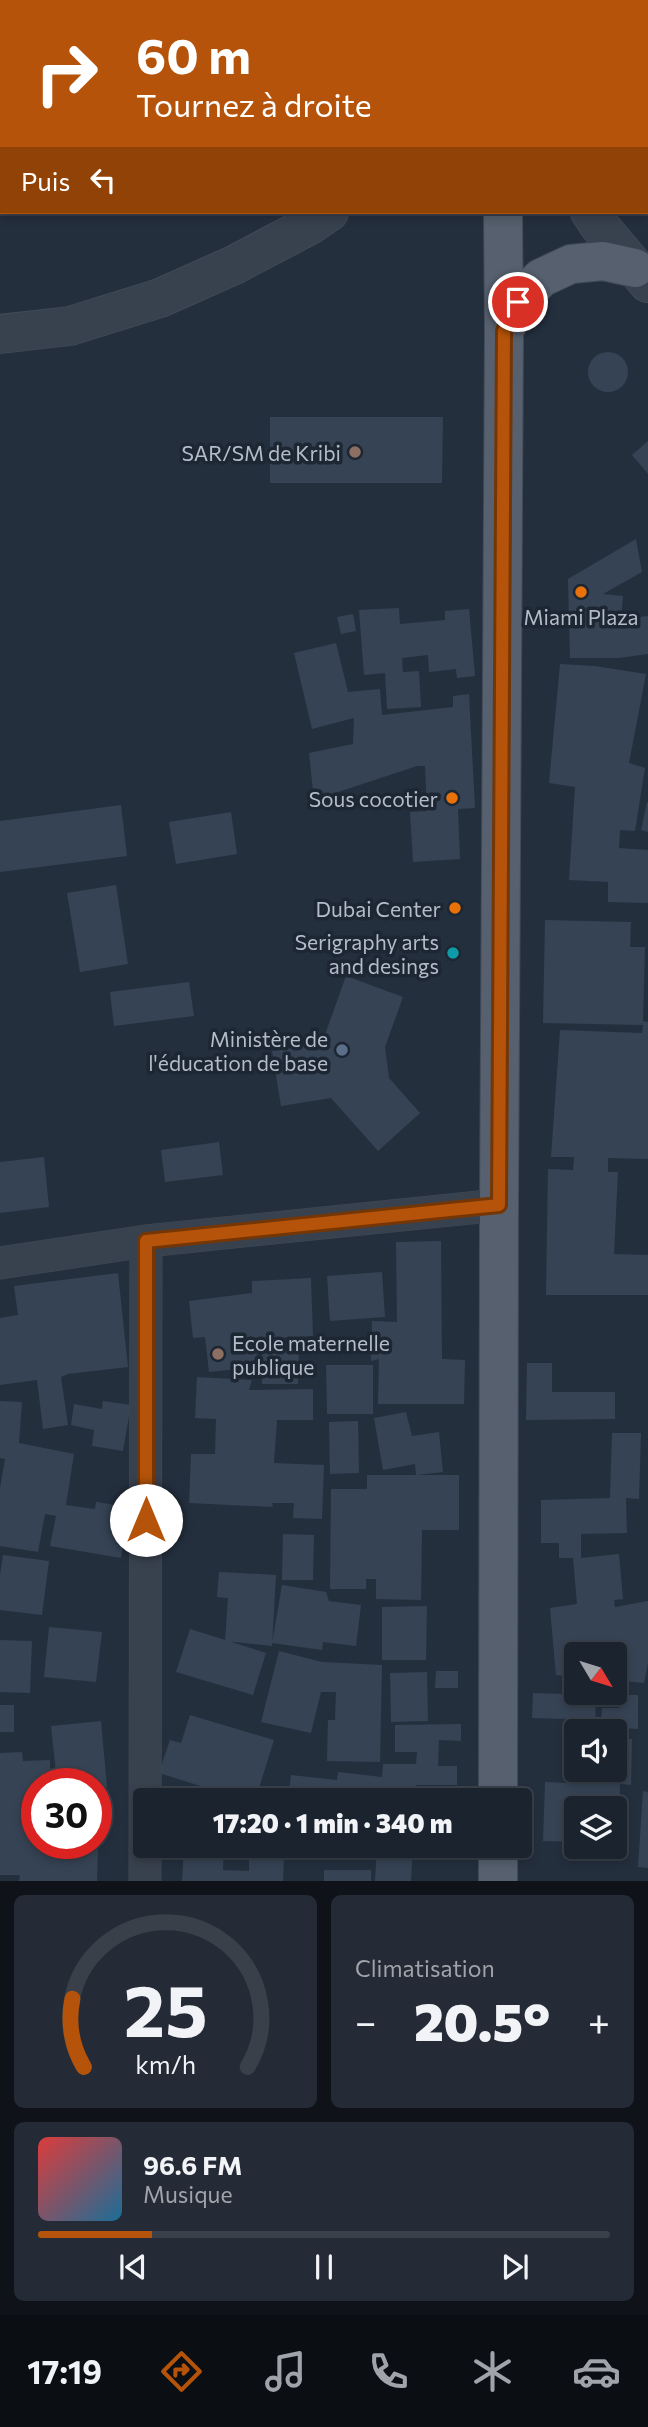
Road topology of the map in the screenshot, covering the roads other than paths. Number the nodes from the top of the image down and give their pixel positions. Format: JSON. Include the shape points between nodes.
{"nodes":[{"id":1,"x":326,"y":214,"type":"edge"},
{"id":2,"x":591,"y":214,"type":"edge"},
{"id":3,"x":499,"y":221,"type":"edge"},
{"id":4,"x":641,"y":276,"type":"edge"},
{"id":5,"x":504,"y":331,"type":"junction"},
{"id":6,"x":0,"y":334,"type":"edge"},
{"id":7,"x":499,"y":1205,"type":"junction"},
{"id":8,"x":146,"y":1241,"type":"junction"},
{"id":9,"x":0,"y":1264,"type":"edge"},
{"id":10,"x":498,"y":1788,"type":"edge"},
{"id":11,"x":498,"y":1858,"type":"edge"},
{"id":12,"x":145,"y":1881,"type":"edge"},
{"id":13,"x":498,"y":1881,"type":"edge"}],
"edges":[{"from":1,"to":6,"type":"street","via":[[234,265],[160,298],[69,326]]},
{"from":2,"to":4,"type":"street"},
{"from":3,"to":5,"type":"main road"},
{"from":4,"to":5,"type":"main road","via":[[603,261],[571,264],[541,278],[518,302]]},
{"from":5,"to":7,"type":"main road"},
{"from":7,"to":8,"type":"street"},
{"from":7,"to":10,"type":"main road"},
{"from":8,"to":9,"type":"street"},
{"from":8,"to":12,"type":"street"},
{"from":11,"to":13,"type":"main road"}]}
